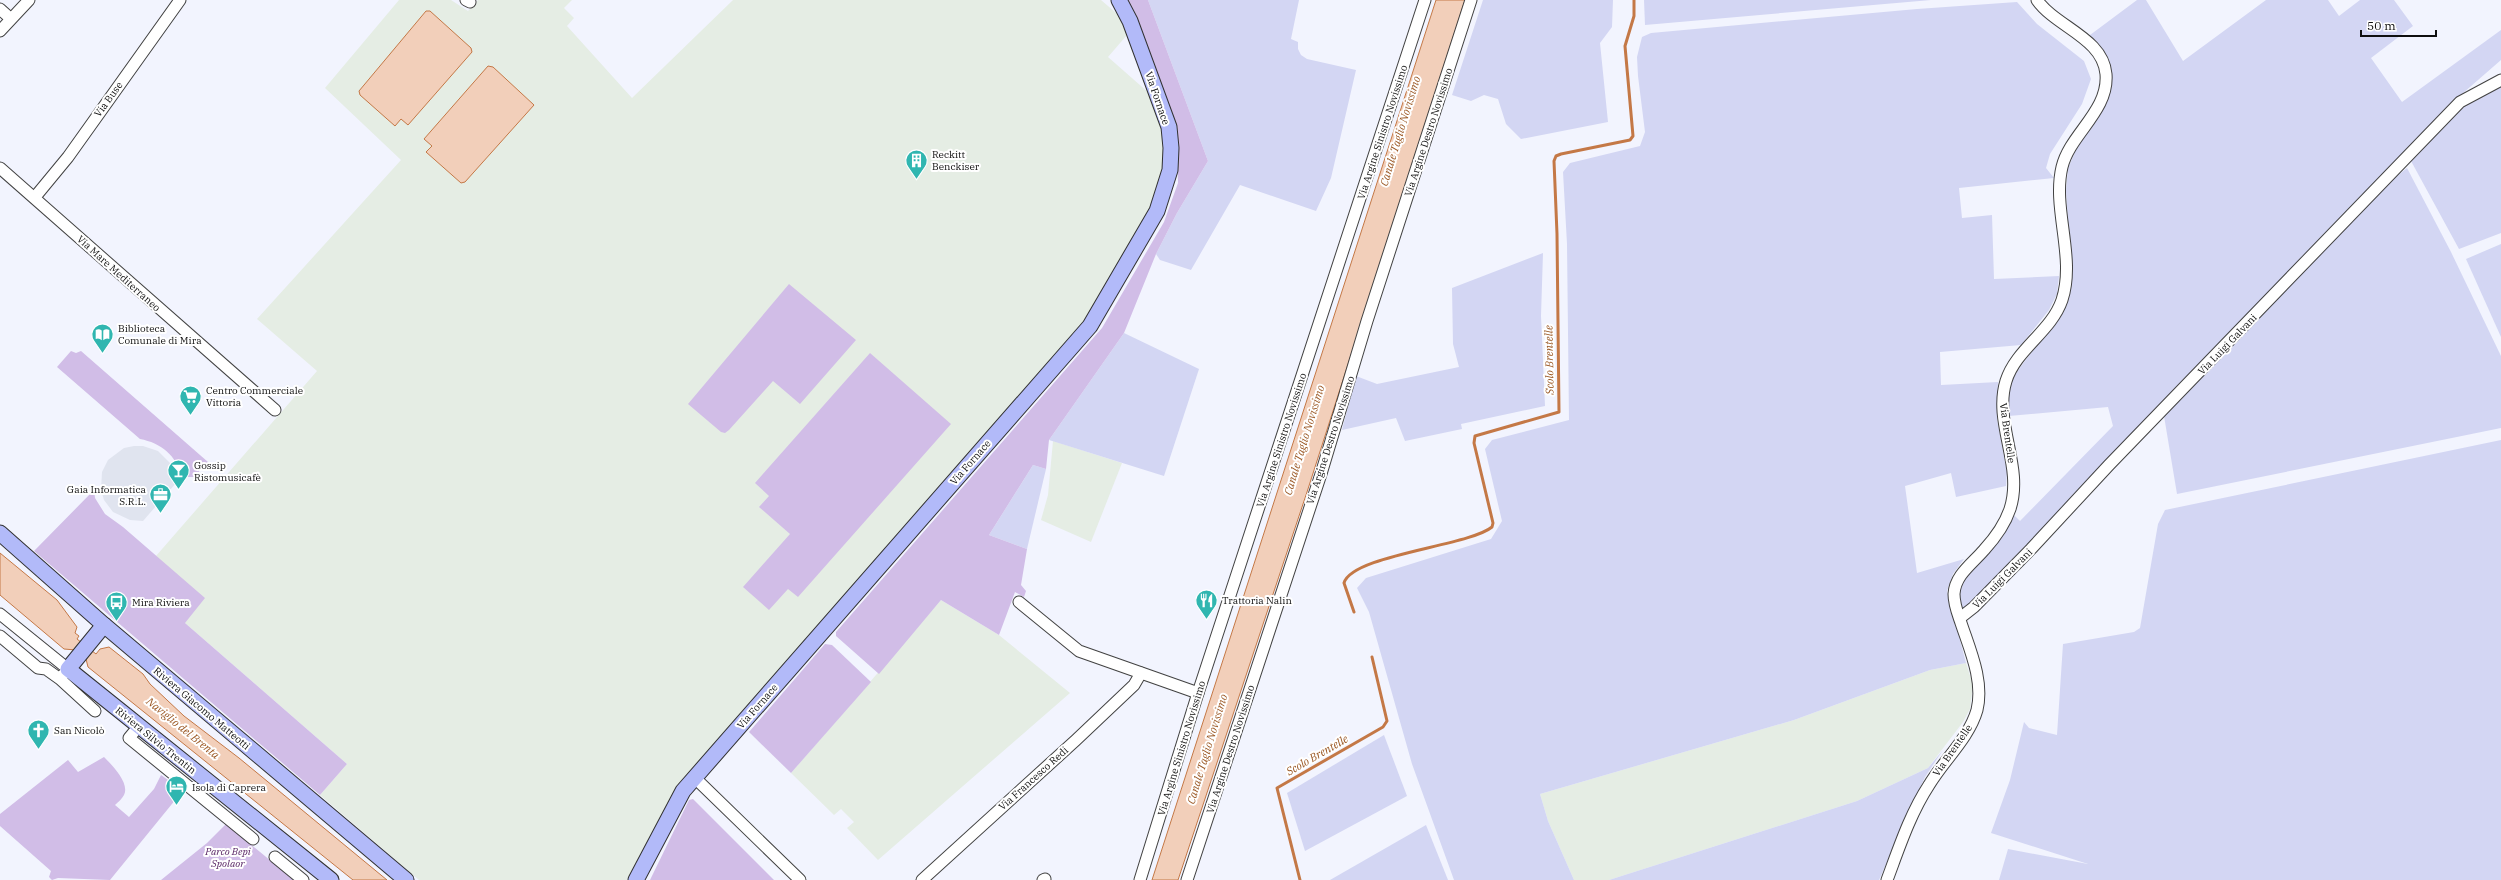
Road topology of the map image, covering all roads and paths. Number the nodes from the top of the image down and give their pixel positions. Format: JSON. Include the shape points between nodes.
{"nodes":[{"id":1,"x":29,"y":0,"type":"edge"},
{"id":2,"x":180,"y":0,"type":"edge"},
{"id":3,"x":1120,"y":0,"type":"edge"},
{"id":4,"x":1425,"y":0,"type":"edge"},
{"id":5,"x":1471,"y":0,"type":"edge"},
{"id":6,"x":2037,"y":0,"type":"edge"},
{"id":7,"x":0,"y":9,"type":"edge"},
{"id":8,"x":10,"y":18,"type":"junction"},
{"id":9,"x":0,"y":31,"type":"edge"},
{"id":10,"x":2501,"y":80,"type":"edge"},
{"id":11,"x":0,"y":168,"type":"edge"},
{"id":12,"x":35,"y":197,"type":"junction"},
{"id":13,"x":274,"y":410,"type":"dead end"},
{"id":14,"x":0,"y":533,"type":"edge"},
{"id":15,"x":1019,"y":602,"type":"dead end"},
{"id":16,"x":0,"y":614,"type":"edge"},
{"id":17,"x":1960,"y":618,"type":"junction"},
{"id":18,"x":104,"y":625,"type":"junction"},
{"id":19,"x":0,"y":636,"type":"edge"},
{"id":20,"x":1141,"y":673,"type":"junction"},
{"id":21,"x":64,"y":674,"type":"junction"},
{"id":22,"x":1198,"y":693,"type":"junction"},
{"id":23,"x":95,"y":711,"type":"dead end"},
{"id":24,"x":694,"y":777,"type":"junction"},
{"id":25,"x":213,"y":796,"type":"junction"},
{"id":26,"x":253,"y":839,"type":"dead end"},
{"id":27,"x":275,"y":857,"type":"dead end"},
{"id":28,"x":303,"y":880,"type":"edge"},
{"id":29,"x":331,"y":880,"type":"edge"},
{"id":30,"x":406,"y":880,"type":"edge"},
{"id":31,"x":636,"y":880,"type":"edge"},
{"id":32,"x":800,"y":880,"type":"edge"},
{"id":33,"x":922,"y":880,"type":"edge"},
{"id":34,"x":1140,"y":880,"type":"edge"},
{"id":35,"x":1187,"y":880,"type":"edge"},
{"id":36,"x":1887,"y":880,"type":"edge"}],
"edges":[{"from":1,"to":8,"type":"street"},
{"from":2,"to":12,"type":"street","name":"Via Buse","via":[[68,157]]},
{"from":3,"to":24,"type":"street","name":"Via Fornace","via":[[1130,20],[1169,127],[1170,170],[1157,211],[1090,326]]},
{"from":4,"to":22,"type":"street","name":"Via Argine Sinistro Novissimo"},
{"from":5,"to":35,"type":"street","name":"Via Argine Destro Novissimo","via":[[1367,321],[1321,474]]},
{"from":6,"to":17,"type":"street","name":"Via Brentelle","via":[[2052,17],[2096,51],[2104,66],[2106,82],[2096,109],[2068,151],[2063,164],[2060,179],[2066,264],[2065,288],[2053,316],[2015,363],[2007,381],[2003,410],[2014,477],[2013,498],[1997,534],[1957,582],[1954,599]]},
{"from":7,"to":8,"type":"street"},
{"from":8,"to":9,"type":"street"},
{"from":10,"to":17,"type":"street","name":"Via Luigi Galvani","via":[[2460,102],[2108,465],[2031,549]]},
{"from":11,"to":12,"type":"street","name":"Via Mare Mediterraneo"},
{"from":12,"to":13,"type":"street","name":"Via Mare Mediterraneo"},
{"from":14,"to":18,"type":"street","name":"Riviera Giacomo Matteotti"},
{"from":15,"to":20,"type":"street","via":[[1079,651]]},
{"from":16,"to":21,"type":"street","name":"Riviera Silvio Trentin"},
{"from":17,"to":36,"type":"street","name":"Via Brentelle","via":[[1978,682],[1977,709],[1966,733],[1924,793],[1900,843]]},
{"from":18,"to":21,"type":"street"},
{"from":18,"to":30,"type":"street","name":"Riviera Giacomo Matteotti"},
{"from":19,"to":21,"type":"street","via":[[38,668]]},
{"from":20,"to":22,"type":"street"},
{"from":20,"to":33,"type":"street","name":"Via Francesco Redi","via":[[1134,685]]},
{"from":21,"to":23,"type":"street"},
{"from":21,"to":25,"type":"street","name":"Riviera Silvio Trentin","via":[[139,726]]},
{"from":22,"to":34,"type":"street","name":"Via Argine Sinistro Novissimo"},
{"from":24,"to":31,"type":"street","name":"Via Fornace","via":[[683,791]]},
{"from":24,"to":32,"type":"street"},
{"from":25,"to":26,"type":"street"},
{"from":25,"to":29,"type":"street","name":"Riviera Silvio Trentin"},
{"from":27,"to":28,"type":"street"}]}
